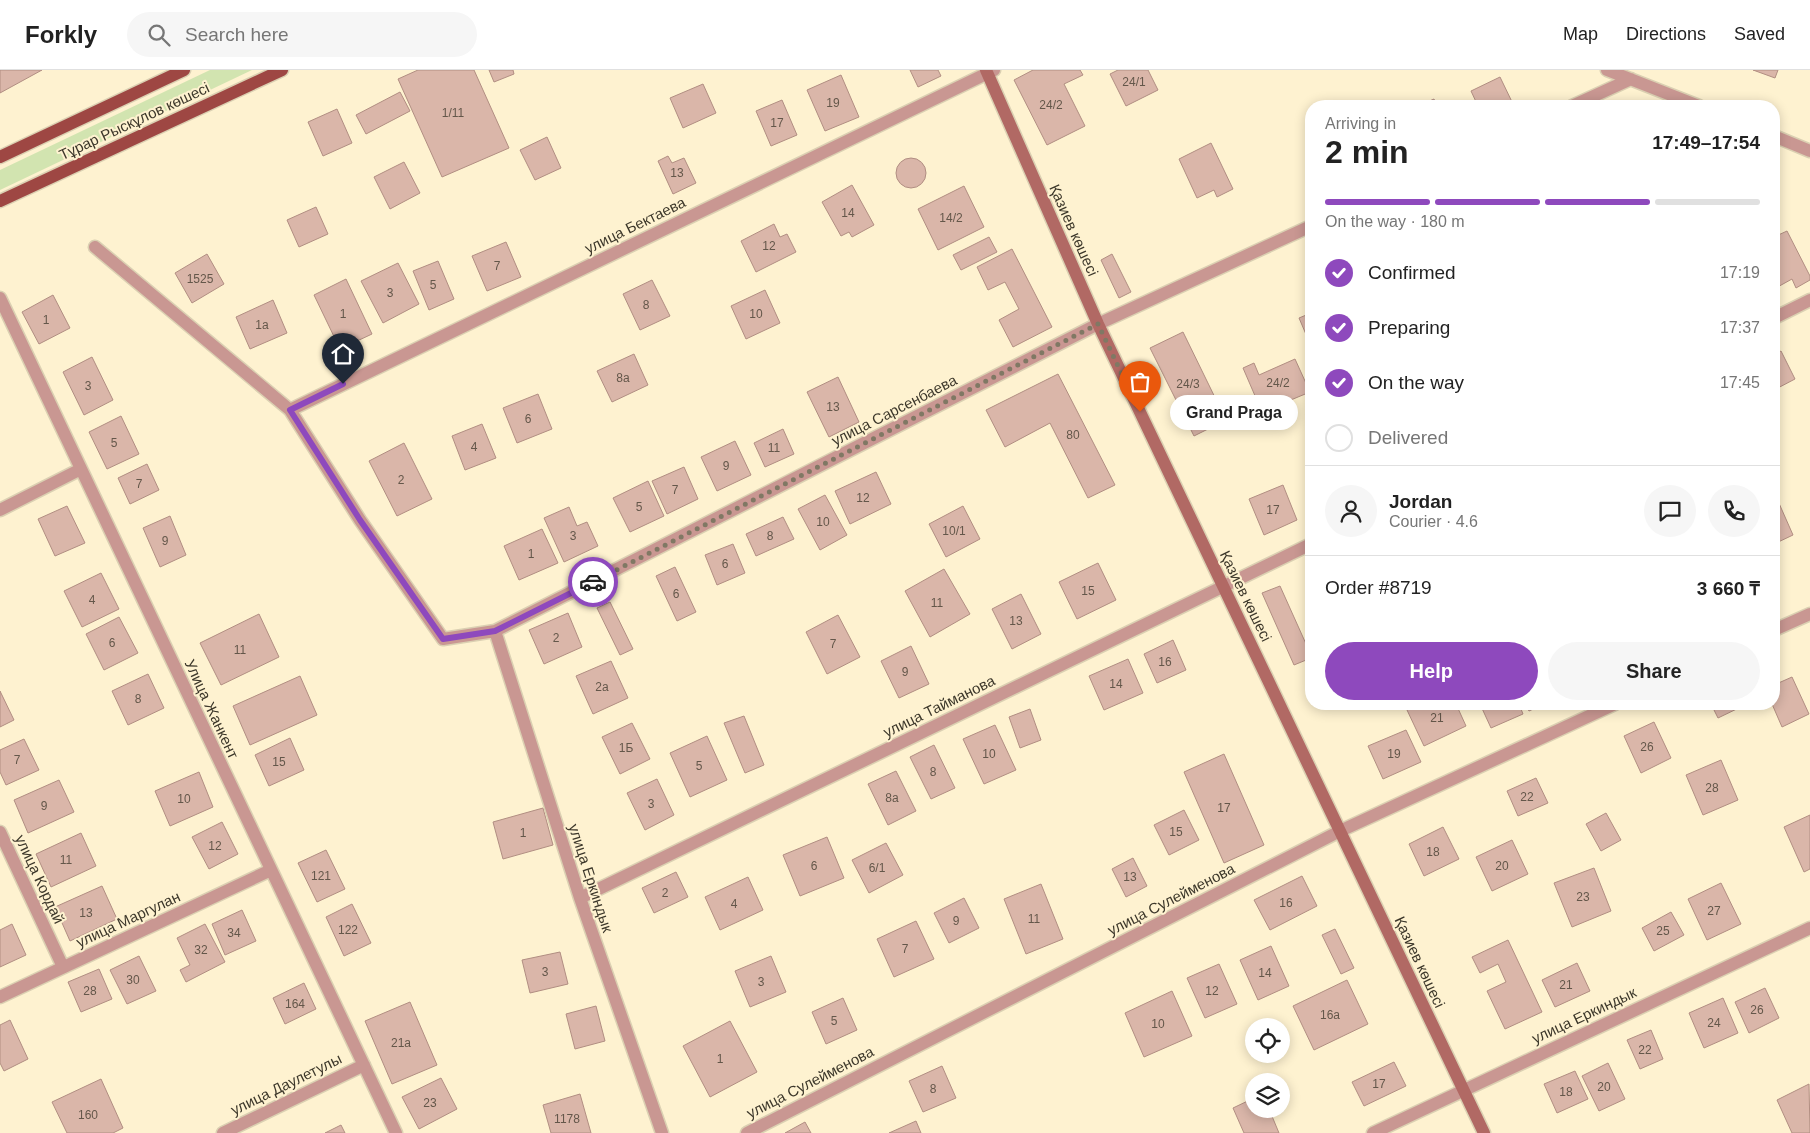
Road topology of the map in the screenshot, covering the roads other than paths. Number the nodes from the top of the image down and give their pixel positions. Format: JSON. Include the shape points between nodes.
{"nodes":[{"id":1,"x":182,"y":70,"type":"edge"},
{"id":2,"x":282,"y":70,"type":"edge"},
{"id":3,"x":1607,"y":70,"type":"edge"},
{"id":4,"x":989,"y":71,"type":"edge"},
{"id":5,"x":1631,"y":79,"type":"junction"},
{"id":6,"x":1585,"y":100,"type":"edge"},
{"id":7,"x":1684,"y":100,"type":"edge"},
{"id":8,"x":1780,"y":138,"type":"edge"},
{"id":9,"x":1810,"y":151,"type":"edge"},
{"id":10,"x":0,"y":157,"type":"edge"},
{"id":11,"x":0,"y":201,"type":"edge"},
{"id":12,"x":1305,"y":229,"type":"edge"},
{"id":13,"x":95,"y":247,"type":"dead end"},
{"id":14,"x":0,"y":298,"type":"edge"},
{"id":15,"x":1810,"y":300,"type":"edge"},
{"id":16,"x":1780,"y":315,"type":"edge"},
{"id":17,"x":1098,"y":324,"type":"junction"},
{"id":18,"x":290,"y":410,"type":"junction"},
{"id":19,"x":81,"y":469,"type":"junction"},
{"id":20,"x":0,"y":510,"type":"edge"},
{"id":21,"x":1305,"y":547,"type":"edge"},
{"id":22,"x":1223,"y":587,"type":"junction"},
{"id":23,"x":1810,"y":614,"type":"edge"},
{"id":24,"x":1780,"y":627,"type":"edge"},
{"id":25,"x":495,"y":631,"type":"junction"},
{"id":26,"x":1602,"y":710,"type":"edge"},
{"id":27,"x":1340,"y":831,"type":"junction"},
{"id":28,"x":0,"y":832,"type":"edge"},
{"id":29,"x":271,"y":870,"type":"junction"},
{"id":30,"x":580,"y":898,"type":"junction"},
{"id":31,"x":1810,"y":928,"type":"edge"},
{"id":32,"x":63,"y":967,"type":"junction"},
{"id":33,"x":0,"y":997,"type":"edge"},
{"id":34,"x":364,"y":1064,"type":"junction"},
{"id":35,"x":1463,"y":1090,"type":"junction"},
{"id":36,"x":223,"y":1133,"type":"edge"},
{"id":37,"x":396,"y":1133,"type":"edge"},
{"id":38,"x":662,"y":1133,"type":"edge"},
{"id":39,"x":747,"y":1133,"type":"edge"},
{"id":40,"x":1373,"y":1133,"type":"edge"},
{"id":41,"x":1484,"y":1133,"type":"edge"}],
"edges":[{"from":1,"to":10,"type":"main road","name":"Тұрар Рыскұлов көшесі"},
{"from":2,"to":11,"type":"main road","name":"Тұрар Рыскұлов көшесі"},
{"from":3,"to":5,"type":"street"},
{"from":4,"to":17,"type":"street","name":"Қазиев көшесі"},
{"from":4,"to":18,"type":"street","name":"улица Бектаева"},
{"from":5,"to":6,"type":"street"},
{"from":5,"to":7,"type":"street"},
{"from":8,"to":9,"type":"street"},
{"from":12,"to":17,"type":"street","name":"улица Сарсенбаева"},
{"from":13,"to":18,"type":"street"},
{"from":14,"to":19,"type":"street","name":"Улица Жанкент"},
{"from":15,"to":16,"type":"street"},
{"from":17,"to":22,"type":"street","name":"Қазиев көшесі"},
{"from":17,"to":25,"type":"street","name":"улица Сарсенбаева"},
{"from":18,"to":25,"type":"street","name":"улица Сарсенбаева","via":[[360,520],[443,639]]},
{"from":19,"to":20,"type":"street"},
{"from":19,"to":29,"type":"street","name":"Улица Жанкент"},
{"from":21,"to":22,"type":"street","name":"улица Тайманова"},
{"from":22,"to":27,"type":"street","name":"Қазиев көшесі"},
{"from":22,"to":30,"type":"street","name":"улица Тайманова"},
{"from":23,"to":24,"type":"street"},
{"from":25,"to":30,"type":"street","name":"улица Еркиндык"},
{"from":26,"to":27,"type":"street","name":"улица Сулейменова"},
{"from":27,"to":35,"type":"street","name":"Қазиев көшесі"},
{"from":27,"to":39,"type":"street","name":"улица Сулейменова"},
{"from":28,"to":32,"type":"street","name":"улица Кордай"},
{"from":29,"to":32,"type":"street","name":"улица Маргулан"},
{"from":29,"to":34,"type":"street","name":"Улица Жанкент"},
{"from":30,"to":38,"type":"street","name":"улица Еркиндык"},
{"from":31,"to":35,"type":"street","name":"улица Еркиндык"},
{"from":32,"to":33,"type":"street","name":"улица Маргулан"},
{"from":34,"to":36,"type":"street","name":"улица Даулетулы"},
{"from":34,"to":37,"type":"street","name":"Улица Жанкент"},
{"from":35,"to":40,"type":"street","name":"улица Еркиндык"},
{"from":35,"to":41,"type":"street","name":"Қазиев көшесі"}]}
